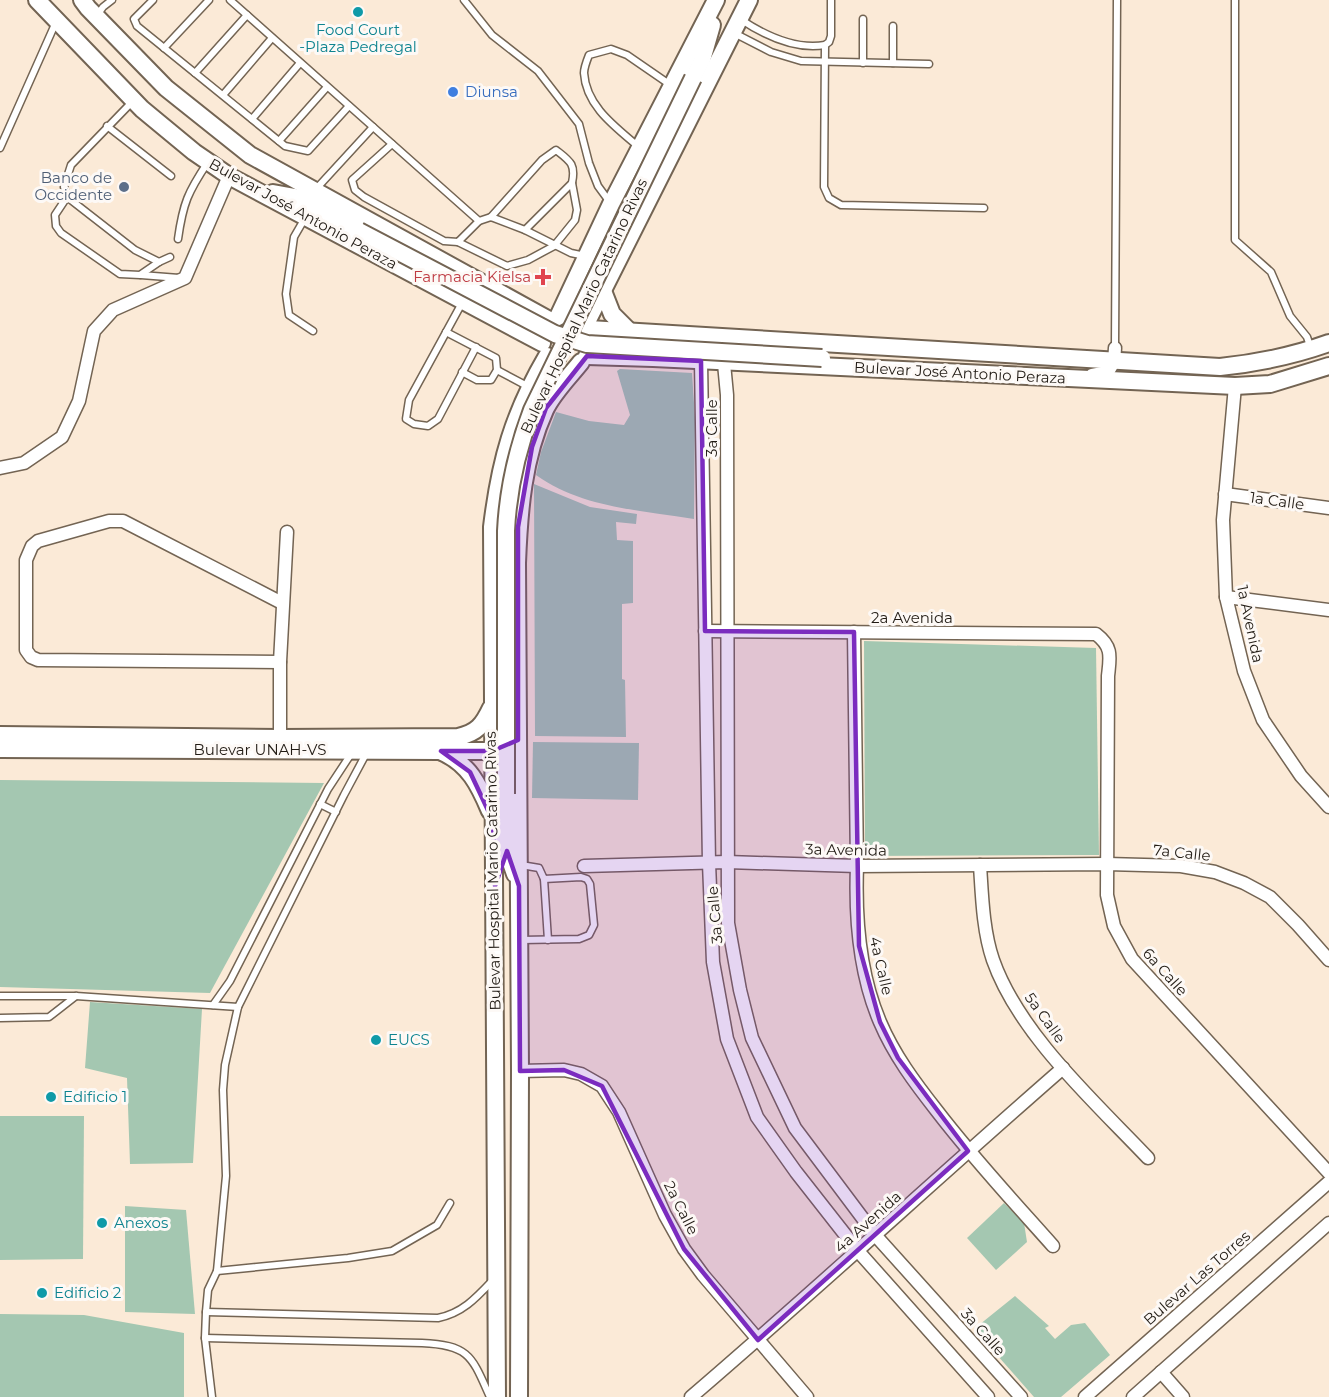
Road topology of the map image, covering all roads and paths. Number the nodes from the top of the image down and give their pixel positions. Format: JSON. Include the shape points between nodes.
{"nodes":[{"id":1,"x":82,"y":0,"type":"edge"},
{"id":2,"x":112,"y":0,"type":"edge"},
{"id":3,"x":153,"y":0,"type":"edge"},
{"id":4,"x":209,"y":0,"type":"edge"},
{"id":5,"x":230,"y":0,"type":"edge"},
{"id":6,"x":464,"y":0,"type":"edge"},
{"id":7,"x":718,"y":0,"type":"edge"},
{"id":8,"x":748,"y":0,"type":"edge"},
{"id":9,"x":831,"y":0,"type":"edge"},
{"id":10,"x":1117,"y":0,"type":"edge"},
{"id":11,"x":1235,"y":0,"type":"edge"},
{"id":12,"x":37,"y":1,"type":"edge"},
{"id":13,"x":247,"y":15,"type":"junction"},
{"id":14,"x":96,"y":16,"type":"junction"},
{"id":15,"x":863,"y":19,"type":"dead end"},
{"id":16,"x":56,"y":22,"type":"junction"},
{"id":17,"x":737,"y":26,"type":"junction"},
{"id":18,"x":893,"y":26,"type":"dead end"},
{"id":19,"x":272,"y":38,"type":"junction"},
{"id":20,"x":825,"y":45,"type":"junction"},
{"id":21,"x":164,"y":48,"type":"junction"},
{"id":22,"x":702,"y":60,"type":"junction"},
{"id":23,"x":825,"y":62,"type":"junction"},
{"id":24,"x":300,"y":63,"type":"junction"},
{"id":25,"x":863,"y":63,"type":"junction"},
{"id":26,"x":893,"y":63,"type":"junction"},
{"id":27,"x":929,"y":64,"type":"dead end"},
{"id":28,"x":195,"y":73,"type":"junction"},
{"id":29,"x":672,"y":86,"type":"junction"},
{"id":30,"x":327,"y":87,"type":"junction"},
{"id":31,"x":222,"y":95,"type":"junction"},
{"id":32,"x":133,"y":100,"type":"junction"},
{"id":33,"x":349,"y":106,"type":"junction"},
{"id":34,"x":252,"y":119,"type":"junction"},
{"id":35,"x":106,"y":126,"type":"junction"},
{"id":36,"x":372,"y":127,"type":"junction"},
{"id":37,"x":279,"y":141,"type":"junction"},
{"id":38,"x":392,"y":144,"type":"junction"},
{"id":39,"x":0,"y":148,"type":"edge"},
{"id":40,"x":640,"y":148,"type":"junction"},
{"id":41,"x":208,"y":162,"type":"junction"},
{"id":42,"x":274,"y":170,"type":"junction"},
{"id":43,"x":171,"y":176,"type":"dead end"},
{"id":44,"x":229,"y":176,"type":"junction"},
{"id":45,"x":572,"y":183,"type":"junction"},
{"id":46,"x":254,"y":190,"type":"junction"},
{"id":47,"x":314,"y":191,"type":"junction"},
{"id":48,"x":67,"y":197,"type":"junction"},
{"id":49,"x":295,"y":197,"type":"junction"},
{"id":50,"x":611,"y":204,"type":"junction"},
{"id":51,"x":984,"y":208,"type":"dead end"},
{"id":52,"x":491,"y":217,"type":"junction"},
{"id":53,"x":305,"y":218,"type":"junction"},
{"id":54,"x":479,"y":222,"type":"junction"},
{"id":55,"x":525,"y":230,"type":"junction"},
{"id":56,"x":178,"y":239,"type":"dead end"},
{"id":57,"x":458,"y":242,"type":"junction"},
{"id":58,"x":554,"y":246,"type":"junction"},
{"id":59,"x":585,"y":256,"type":"junction"},
{"id":60,"x":170,"y":257,"type":"dead end"},
{"id":61,"x":159,"y":262,"type":"junction"},
{"id":62,"x":140,"y":275,"type":"junction"},
{"id":63,"x":185,"y":278,"type":"junction"},
{"id":64,"x":603,"y":291,"type":"junction"},
{"id":65,"x":462,"y":302,"type":"junction"},
{"id":66,"x":555,"y":319,"type":"junction"},
{"id":67,"x":588,"y":327,"type":"junction"},
{"id":68,"x":313,"y":331,"type":"dead end"},
{"id":69,"x":446,"y":332,"type":"junction"},
{"id":70,"x":631,"y":333,"type":"junction"},
{"id":71,"x":716,"y":338,"type":"junction"},
{"id":72,"x":1329,"y":343,"type":"edge"},
{"id":73,"x":476,"y":347,"type":"junction"},
{"id":74,"x":892,"y":349,"type":"junction"},
{"id":75,"x":545,"y":350,"type":"junction"},
{"id":76,"x":1311,"y":350,"type":"junction"},
{"id":77,"x":1114,"y":355,"type":"junction"},
{"id":78,"x":584,"y":359,"type":"junction"},
{"id":79,"x":865,"y":360,"type":"junction"},
{"id":80,"x":701,"y":361,"type":"junction"},
{"id":81,"x":725,"y":362,"type":"junction"},
{"id":82,"x":1329,"y":366,"type":"edge"},
{"id":83,"x":497,"y":370,"type":"junction"},
{"id":84,"x":892,"y":370,"type":"junction"},
{"id":85,"x":462,"y":372,"type":"junction"},
{"id":86,"x":1037,"y":377,"type":"junction"},
{"id":87,"x":1235,"y":386,"type":"junction"},
{"id":88,"x":529,"y":387,"type":"junction"},
{"id":89,"x":0,"y":468,"type":"edge"},
{"id":90,"x":1225,"y":494,"type":"junction"},
{"id":91,"x":1329,"y":508,"type":"edge"},
{"id":92,"x":287,"y":532,"type":"dead end"},
{"id":93,"x":1226,"y":597,"type":"junction"},
{"id":94,"x":282,"y":603,"type":"junction"},
{"id":95,"x":1329,"y":610,"type":"edge"},
{"id":96,"x":705,"y":631,"type":"junction"},
{"id":97,"x":728,"y":631,"type":"junction"},
{"id":98,"x":854,"y":632,"type":"junction"},
{"id":99,"x":1096,"y":634,"type":"joint"},
{"id":100,"x":280,"y":662,"type":"junction"},
{"id":101,"x":492,"y":707,"type":"junction"},
{"id":102,"x":0,"y":735,"type":"edge"},
{"id":103,"x":280,"y":738,"type":"junction"},
{"id":104,"x":518,"y":740,"type":"junction"},
{"id":105,"x":43,"y":742,"type":"junction"},
{"id":106,"x":166,"y":743,"type":"junction"},
{"id":107,"x":0,"y":749,"type":"edge"},
{"id":108,"x":360,"y":751,"type":"junction"},
{"id":109,"x":441,"y":751,"type":"junction"},
{"id":110,"x":492,"y":751,"type":"junction"},
{"id":111,"x":320,"y":804,"type":"junction"},
{"id":112,"x":1329,"y":807,"type":"edge"},
{"id":113,"x":336,"y":812,"type":"junction"},
{"id":114,"x":493,"y":821,"type":"junction"},
{"id":115,"x":507,"y":851,"type":"junction"},
{"id":116,"x":727,"y":862,"type":"junction"},
{"id":117,"x":709,"y":863,"type":"junction"},
{"id":118,"x":1107,"y":864,"type":"junction"},
{"id":119,"x":519,"y":865,"type":"junction"},
{"id":120,"x":980,"y":865,"type":"junction"},
{"id":121,"x":584,"y":866,"type":"dead end"},
{"id":122,"x":857,"y":866,"type":"junction"},
{"id":123,"x":544,"y":879,"type":"junction"},
{"id":124,"x":495,"y":886,"type":"junction"},
{"id":125,"x":519,"y":886,"type":"junction"},
{"id":126,"x":520,"y":940,"type":"junction"},
{"id":127,"x":548,"y":940,"type":"junction"},
{"id":128,"x":1329,"y":960,"type":"edge"},
{"id":129,"x":0,"y":996,"type":"edge"},
{"id":130,"x":76,"y":996,"type":"junction"},
{"id":131,"x":213,"y":1005,"type":"junction"},
{"id":132,"x":238,"y":1007,"type":"junction"},
{"id":133,"x":0,"y":1018,"type":"edge"},
{"id":134,"x":1063,"y":1068,"type":"junction"},
{"id":135,"x":520,"y":1071,"type":"junction"},
{"id":136,"x":968,"y":1151,"type":"junction"},
{"id":137,"x":1148,"y":1158,"type":"dead end"},
{"id":138,"x":1329,"y":1173,"type":"edge"},
{"id":139,"x":1329,"y":1182,"type":"edge"},
{"id":140,"x":450,"y":1203,"type":"dead end"},
{"id":141,"x":1329,"y":1223,"type":"edge"},
{"id":142,"x":876,"y":1236,"type":"junction"},
{"id":143,"x":1053,"y":1246,"type":"dead end"},
{"id":144,"x":858,"y":1251,"type":"junction"},
{"id":145,"x":217,"y":1271,"type":"junction"},
{"id":146,"x":496,"y":1277,"type":"junction"},
{"id":147,"x":206,"y":1312,"type":"junction"},
{"id":148,"x":205,"y":1338,"type":"junction"},
{"id":149,"x":758,"y":1340,"type":"junction"},
{"id":150,"x":1161,"y":1372,"type":"junction"},
{"id":151,"x":212,"y":1397,"type":"edge"},
{"id":152,"x":490,"y":1397,"type":"edge"},
{"id":153,"x":497,"y":1397,"type":"edge"},
{"id":154,"x":519,"y":1397,"type":"edge"},
{"id":155,"x":691,"y":1397,"type":"edge"},
{"id":156,"x":807,"y":1397,"type":"edge"},
{"id":157,"x":988,"y":1397,"type":"edge"},
{"id":158,"x":1021,"y":1397,"type":"edge"},
{"id":159,"x":1085,"y":1397,"type":"edge"},
{"id":160,"x":1133,"y":1397,"type":"edge"},
{"id":161,"x":1183,"y":1397,"type":"edge"}],
"edges":[{"from":1,"to":14,"type":"main road","name":"Bulevar José Antonio Peraza"},
{"from":2,"to":14,"type":"lane"},
{"from":3,"to":21,"type":"lane","via":[[134,19],[137,27]]},
{"from":4,"to":21,"type":"lane"},
{"from":5,"to":13,"type":"lane"},
{"from":6,"to":50,"type":"lane","via":[[492,35],[538,71],[579,124],[598,186]]},
{"from":7,"to":22,"type":"main road"},
{"from":7,"to":29,"type":"main road","name":"Bulevar Hospital Mario Catarino Rivas"},
{"from":8,"to":17,"type":"main road","name":"Bulevar Hospital Mario Catarino Rivas"},
{"from":8,"to":22,"type":"main road"},
{"from":9,"to":20,"type":"lane","via":[[831,36]]},
{"from":10,"to":77,"type":"lane"},
{"from":11,"to":76,"type":"lane","via":[[1235,240],[1271,272],[1290,316],[1307,337]]},
{"from":12,"to":16,"type":"main road","name":"Bulevar José Antonio Peraza"},
{"from":13,"to":19,"type":"lane"},
{"from":13,"to":28,"type":"lane"},
{"from":14,"to":42,"type":"main road","name":"Bulevar José Antonio Peraza","via":[[166,88]]},
{"from":15,"to":25,"type":"lane"},
{"from":16,"to":32,"type":"main road","name":"Bulevar José Antonio Peraza"},
{"from":16,"to":39,"type":"lane"},
{"from":17,"to":20,"type":"lane","via":[[800,44]]},
{"from":17,"to":23,"type":"lane","via":[[771,52],[801,61]]},
{"from":17,"to":64,"type":"main road","name":"Bulevar Hospital Mario Catarino Rivas"},
{"from":18,"to":26,"type":"lane"},
{"from":19,"to":24,"type":"lane"},
{"from":19,"to":31,"type":"lane"},
{"from":20,"to":23,"type":"lane"},
{"from":21,"to":28,"type":"lane"},
{"from":22,"to":115,"type":"main road","name":"Bulevar Hospital Mario Catarino Rivas","bridge":true,"via":[[532,410],[514,462],[506,531]]},
{"from":23,"to":25,"type":"lane"},
{"from":23,"to":51,"type":"lane","via":[[824,187],[829,198],[841,205]]},
{"from":24,"to":30,"type":"lane"},
{"from":24,"to":34,"type":"lane"},
{"from":25,"to":26,"type":"lane"},
{"from":26,"to":27,"type":"lane"},
{"from":28,"to":31,"type":"lane"},
{"from":29,"to":40,"type":"main road","name":"Bulevar Hospital Mario Catarino Rivas"},
{"from":29,"to":40,"type":"lane","via":[[627,55],[611,49],[588,55],[584,72],[601,113]]},
{"from":30,"to":33,"type":"lane"},
{"from":30,"to":37,"type":"lane"},
{"from":31,"to":34,"type":"lane"},
{"from":32,"to":35,"type":"lane"},
{"from":32,"to":41,"type":"main road","name":"Bulevar José Antonio Peraza"},
{"from":33,"to":36,"type":"lane"},
{"from":33,"to":37,"type":"lane","via":[[308,151]]},
{"from":34,"to":37,"type":"lane"},
{"from":35,"to":43,"type":"lane"},
{"from":35,"to":48,"type":"lane","via":[[71,165],[64,187]]},
{"from":36,"to":38,"type":"lane"},
{"from":36,"to":47,"type":"lane"},
{"from":38,"to":54,"type":"lane"},
{"from":38,"to":57,"type":"lane","via":[[352,180],[355,190],[437,238]]},
{"from":40,"to":50,"type":"main road","name":"Bulevar Hospital Mario Catarino Rivas"},
{"from":41,"to":44,"type":"main road","name":"Bulevar José Antonio Peraza"},
{"from":41,"to":56,"type":"lane","via":[[182,209]]},
{"from":42,"to":47,"type":"main road","name":"Bulevar José Antonio Peraza"},
{"from":42,"to":49,"type":"main road"},
{"from":44,"to":46,"type":"main road","name":"Bulevar José Antonio Peraza"},
{"from":44,"to":63,"type":"street"},
{"from":45,"to":52,"type":"lane","via":[[571,162],[556,150],[542,160]]},
{"from":45,"to":55,"type":"lane"},
{"from":45,"to":58,"type":"lane","via":[[577,215]]},
{"from":46,"to":49,"type":"main road"},
{"from":46,"to":53,"type":"main road","name":"Bulevar José Antonio Peraza"},
{"from":47,"to":66,"type":"main road","name":"Bulevar José Antonio Peraza"},
{"from":48,"to":61,"type":"lane","via":[[135,250]]},
{"from":48,"to":62,"type":"lane","via":[[55,216],[62,232],[120,274]]},
{"from":49,"to":79,"type":"main road","bridge":true,"via":[[571,341],[616,347]]},
{"from":50,"to":59,"type":"main road","name":"Bulevar Hospital Mario Catarino Rivas"},
{"from":52,"to":54,"type":"lane"},
{"from":52,"to":55,"type":"lane"},
{"from":53,"to":65,"type":"main road","name":"Bulevar José Antonio Peraza"},
{"from":53,"to":68,"type":"lane","via":[[294,237],[286,294],[289,315]]},
{"from":54,"to":57,"type":"lane"},
{"from":55,"to":58,"type":"lane"},
{"from":57,"to":58,"type":"lane","via":[[507,266]]},
{"from":58,"to":59,"type":"lane"},
{"from":59,"to":66,"type":"main road","name":"Bulevar Hospital Mario Catarino Rivas"},
{"from":60,"to":61,"type":"lane"},
{"from":61,"to":62,"type":"lane"},
{"from":62,"to":63,"type":"lane"},
{"from":63,"to":89,"type":"street","via":[[113,310],[94,331],[79,401],[63,437],[24,463]]},
{"from":64,"to":67,"type":"main road","name":"Bulevar Hospital Mario Catarino Rivas"},
{"from":64,"to":70,"type":"main road","via":[[612,314]]},
{"from":65,"to":69,"type":"lane"},
{"from":65,"to":75,"type":"main road","name":"Bulevar José Antonio Peraza"},
{"from":66,"to":67,"type":"main road","via":[[574,316]]},
{"from":66,"to":75,"type":"main road","via":[[546,328]]},
{"from":67,"to":70,"type":"main road","name":"Bulevar José Antonio Peraza"},
{"from":67,"to":78,"type":"main road","via":[[592,343]]},
{"from":69,"to":73,"type":"lane"},
{"from":69,"to":85,"type":"lane","via":[[409,400],[406,419],[428,426],[438,419]]},
{"from":70,"to":71,"type":"main road","name":"Bulevar José Antonio Peraza"},
{"from":71,"to":74,"type":"main road","name":"Bulevar José Antonio Peraza"},
{"from":71,"to":81,"type":"street","name":"3a Calle"},
{"from":72,"to":76,"type":"main road","name":"Bulevar José Antonio Peraza"},
{"from":73,"to":83,"type":"lane","via":[[496,358]]},
{"from":73,"to":85,"type":"lane"},
{"from":74,"to":77,"type":"main road","name":"Bulevar José Antonio Peraza"},
{"from":74,"to":79,"type":"main road"},
{"from":75,"to":78,"type":"main road","via":[[559,365]]},
{"from":75,"to":88,"type":"main road","name":"Bulevar Hospital Mario Catarino Rivas"},
{"from":76,"to":77,"type":"main road","name":"Bulevar José Antonio Peraza","via":[[1258,363],[1220,367]]},
{"from":77,"to":86,"type":"street","via":[[1108,372],[1098,375]]},
{"from":78,"to":80,"type":"main road","name":"Bulevar José Antonio Peraza"},
{"from":78,"to":104,"type":"main road","name":"Bulevar Hospital Mario Catarino Rivas","via":[[546,408],[531,447],[522,490],[517,563]]},
{"from":79,"to":84,"type":"main road"},
{"from":80,"to":81,"type":"main road","name":"Bulevar José Antonio Peraza"},
{"from":80,"to":96,"type":"street","name":"3a Calle"},
{"from":81,"to":84,"type":"main road","name":"Bulevar José Antonio Peraza"},
{"from":81,"to":97,"type":"street","name":"3a Calle"},
{"from":82,"to":87,"type":"main road","name":"Bulevar José Antonio Peraza","via":[[1270,384]]},
{"from":83,"to":85,"type":"lane","via":[[491,380],[477,380]]},
{"from":83,"to":88,"type":"lane"},
{"from":84,"to":86,"type":"main road","name":"Bulevar José Antonio Peraza"},
{"from":86,"to":87,"type":"main road","name":"Bulevar José Antonio Peraza"},
{"from":87,"to":90,"type":"street","name":"1a Avenida"},
{"from":88,"to":101,"type":"main road","name":"Bulevar Hospital Mario Catarino Rivas","via":[[506,449],[492,527]]},
{"from":90,"to":91,"type":"street","name":"1a Calle"},
{"from":90,"to":93,"type":"street","name":"1a Avenida"},
{"from":92,"to":94,"type":"street"},
{"from":93,"to":95,"type":"street"},
{"from":93,"to":112,"type":"street","name":"1a Avenida","via":[[1244,671],[1263,720],[1301,776]]},
{"from":94,"to":100,"type":"street"},
{"from":94,"to":100,"type":"street","via":[[123,521],[109,521],[38,542],[26,561],[26,650],[38,660]]},
{"from":96,"to":97,"type":"street","name":"2a Avenida"},
{"from":96,"to":117,"type":"street","name":"3a Calle"},
{"from":97,"to":98,"type":"street","name":"2a Avenida"},
{"from":97,"to":116,"type":"street","name":"3a Calle"},
{"from":98,"to":99,"type":"street","name":"2a Avenida"},
{"from":98,"to":122,"type":"street","name":"4a Calle"},
{"from":99,"to":118,"type":"street","name":"6a Calle","via":[[1106,641],[1110,654]]},
{"from":100,"to":103,"type":"street"},
{"from":101,"to":103,"type":"main road","name":"Bulevar UNAH-VS","via":[[477,731],[458,736]]},
{"from":101,"to":110,"type":"main road","name":"Bulevar Hospital Mario Catarino Rivas"},
{"from":102,"to":105,"type":"main road","name":"Bulevar UNAH-VS"},
{"from":103,"to":106,"type":"main road","name":"Bulevar UNAH-VS"},
{"from":104,"to":110,"type":"main road","name":"Bulevar UNAH-VS"},
{"from":104,"to":119,"type":"main road","name":"Bulevar Hospital Mario Catarino Rivas"},
{"from":105,"to":106,"type":"main road","name":"Bulevar UNAH-VS"},
{"from":105,"to":107,"type":"main road","name":"Bulevar UNAH-VS"},
{"from":106,"to":108,"type":"main road","name":"Bulevar UNAH-VS"},
{"from":108,"to":109,"type":"main road","name":"Bulevar UNAH-VS"},
{"from":108,"to":111,"type":"lane"},
{"from":108,"to":113,"type":"lane"},
{"from":109,"to":110,"type":"main road","name":"Bulevar UNAH-VS"},
{"from":109,"to":114,"type":"main road","via":[[470,772]]},
{"from":110,"to":114,"type":"main road","name":"Bulevar Hospital Mario Catarino Rivas"},
{"from":111,"to":113,"type":"lane"},
{"from":111,"to":131,"type":"lane","via":[[230,981]]},
{"from":113,"to":132,"type":"lane"},
{"from":114,"to":124,"type":"main road","name":"Bulevar Hospital Mario Catarino Rivas"},
{"from":115,"to":124,"type":"main road"},
{"from":115,"to":125,"type":"main road"},
{"from":116,"to":117,"type":"street","name":"3a Avenida"},
{"from":116,"to":122,"type":"street","name":"3a Avenida"},
{"from":116,"to":142,"type":"street","name":"3a Calle","via":[[728,923],[752,1038],[795,1128]]},
{"from":117,"to":121,"type":"street","name":"3a Avenida"},
{"from":117,"to":144,"type":"street","name":"3a Calle","via":[[713,962],[727,1039],[757,1117]]},
{"from":118,"to":120,"type":"street","name":"3a Avenida"},
{"from":118,"to":128,"type":"street","name":"7a Calle","via":[[1181,866],[1215,872],[1244,883],[1270,897]]},
{"from":118,"to":138,"type":"street","name":"6a Calle","via":[[1107,895],[1114,926],[1132,958]]},
{"from":119,"to":123,"type":"lane","via":[[539,868]]},
{"from":119,"to":125,"type":"main road","name":"Bulevar Hospital Mario Catarino Rivas"},
{"from":120,"to":122,"type":"street","name":"3a Avenida"},
{"from":120,"to":134,"type":"street","name":"5a Calle","via":[[984,917],[993,960],[1011,997]]},
{"from":122,"to":136,"type":"street","name":"4a Calle","via":[[859,946],[880,1022],[914,1082]]},
{"from":123,"to":127,"type":"lane"},
{"from":123,"to":127,"type":"lane","via":[[587,879],[594,924],[589,934],[579,939]]},
{"from":124,"to":146,"type":"main road","name":"Bulevar Hospital Mario Catarino Rivas"},
{"from":125,"to":126,"type":"main road","name":"Bulevar Hospital Mario Catarino Rivas"},
{"from":126,"to":127,"type":"lane"},
{"from":126,"to":135,"type":"main road","name":"Bulevar Hospital Mario Catarino Rivas"},
{"from":129,"to":130,"type":"lane"},
{"from":130,"to":131,"type":"lane"},
{"from":130,"to":133,"type":"lane","via":[[49,1017]]},
{"from":131,"to":132,"type":"lane"},
{"from":132,"to":145,"type":"lane","via":[[223,1090],[226,1176]]},
{"from":134,"to":136,"type":"street","name":"4a Avenida"},
{"from":134,"to":137,"type":"street","name":"5a Calle"},
{"from":135,"to":149,"type":"street","name":"2a Calle","via":[[564,1070],[602,1086],[619,1112],[684,1249]]},
{"from":135,"to":154,"type":"main road","name":"Bulevar Hospital Mario Catarino Rivas"},
{"from":136,"to":142,"type":"street","name":"4a Avenida"},
{"from":136,"to":143,"type":"street","name":"4a Calle"},
{"from":139,"to":159,"type":"street","name":"Bulevar Las Torres"},
{"from":140,"to":145,"type":"lane","via":[[438,1225],[392,1251]]},
{"from":141,"to":150,"type":"street"},
{"from":142,"to":144,"type":"street","name":"4a Avenida"},
{"from":142,"to":158,"type":"street","name":"3a Calle"},
{"from":144,"to":149,"type":"street","name":"4a Avenida"},
{"from":144,"to":157,"type":"street","name":"3a Calle"},
{"from":145,"to":147,"type":"lane","via":[[208,1290]]},
{"from":146,"to":147,"type":"lane","via":[[462,1309],[438,1318]]},
{"from":146,"to":153,"type":"main road","name":"Bulevar Hospital Mario Catarino Rivas"},
{"from":147,"to":148,"type":"lane"},
{"from":148,"to":151,"type":"lane"},
{"from":148,"to":152,"type":"lane","via":[[453,1346],[474,1360]]},
{"from":149,"to":155,"type":"street","name":"4a Avenida"},
{"from":149,"to":156,"type":"street","name":"2a Calle"},
{"from":150,"to":160,"type":"street"},
{"from":150,"to":161,"type":"street"}]}
